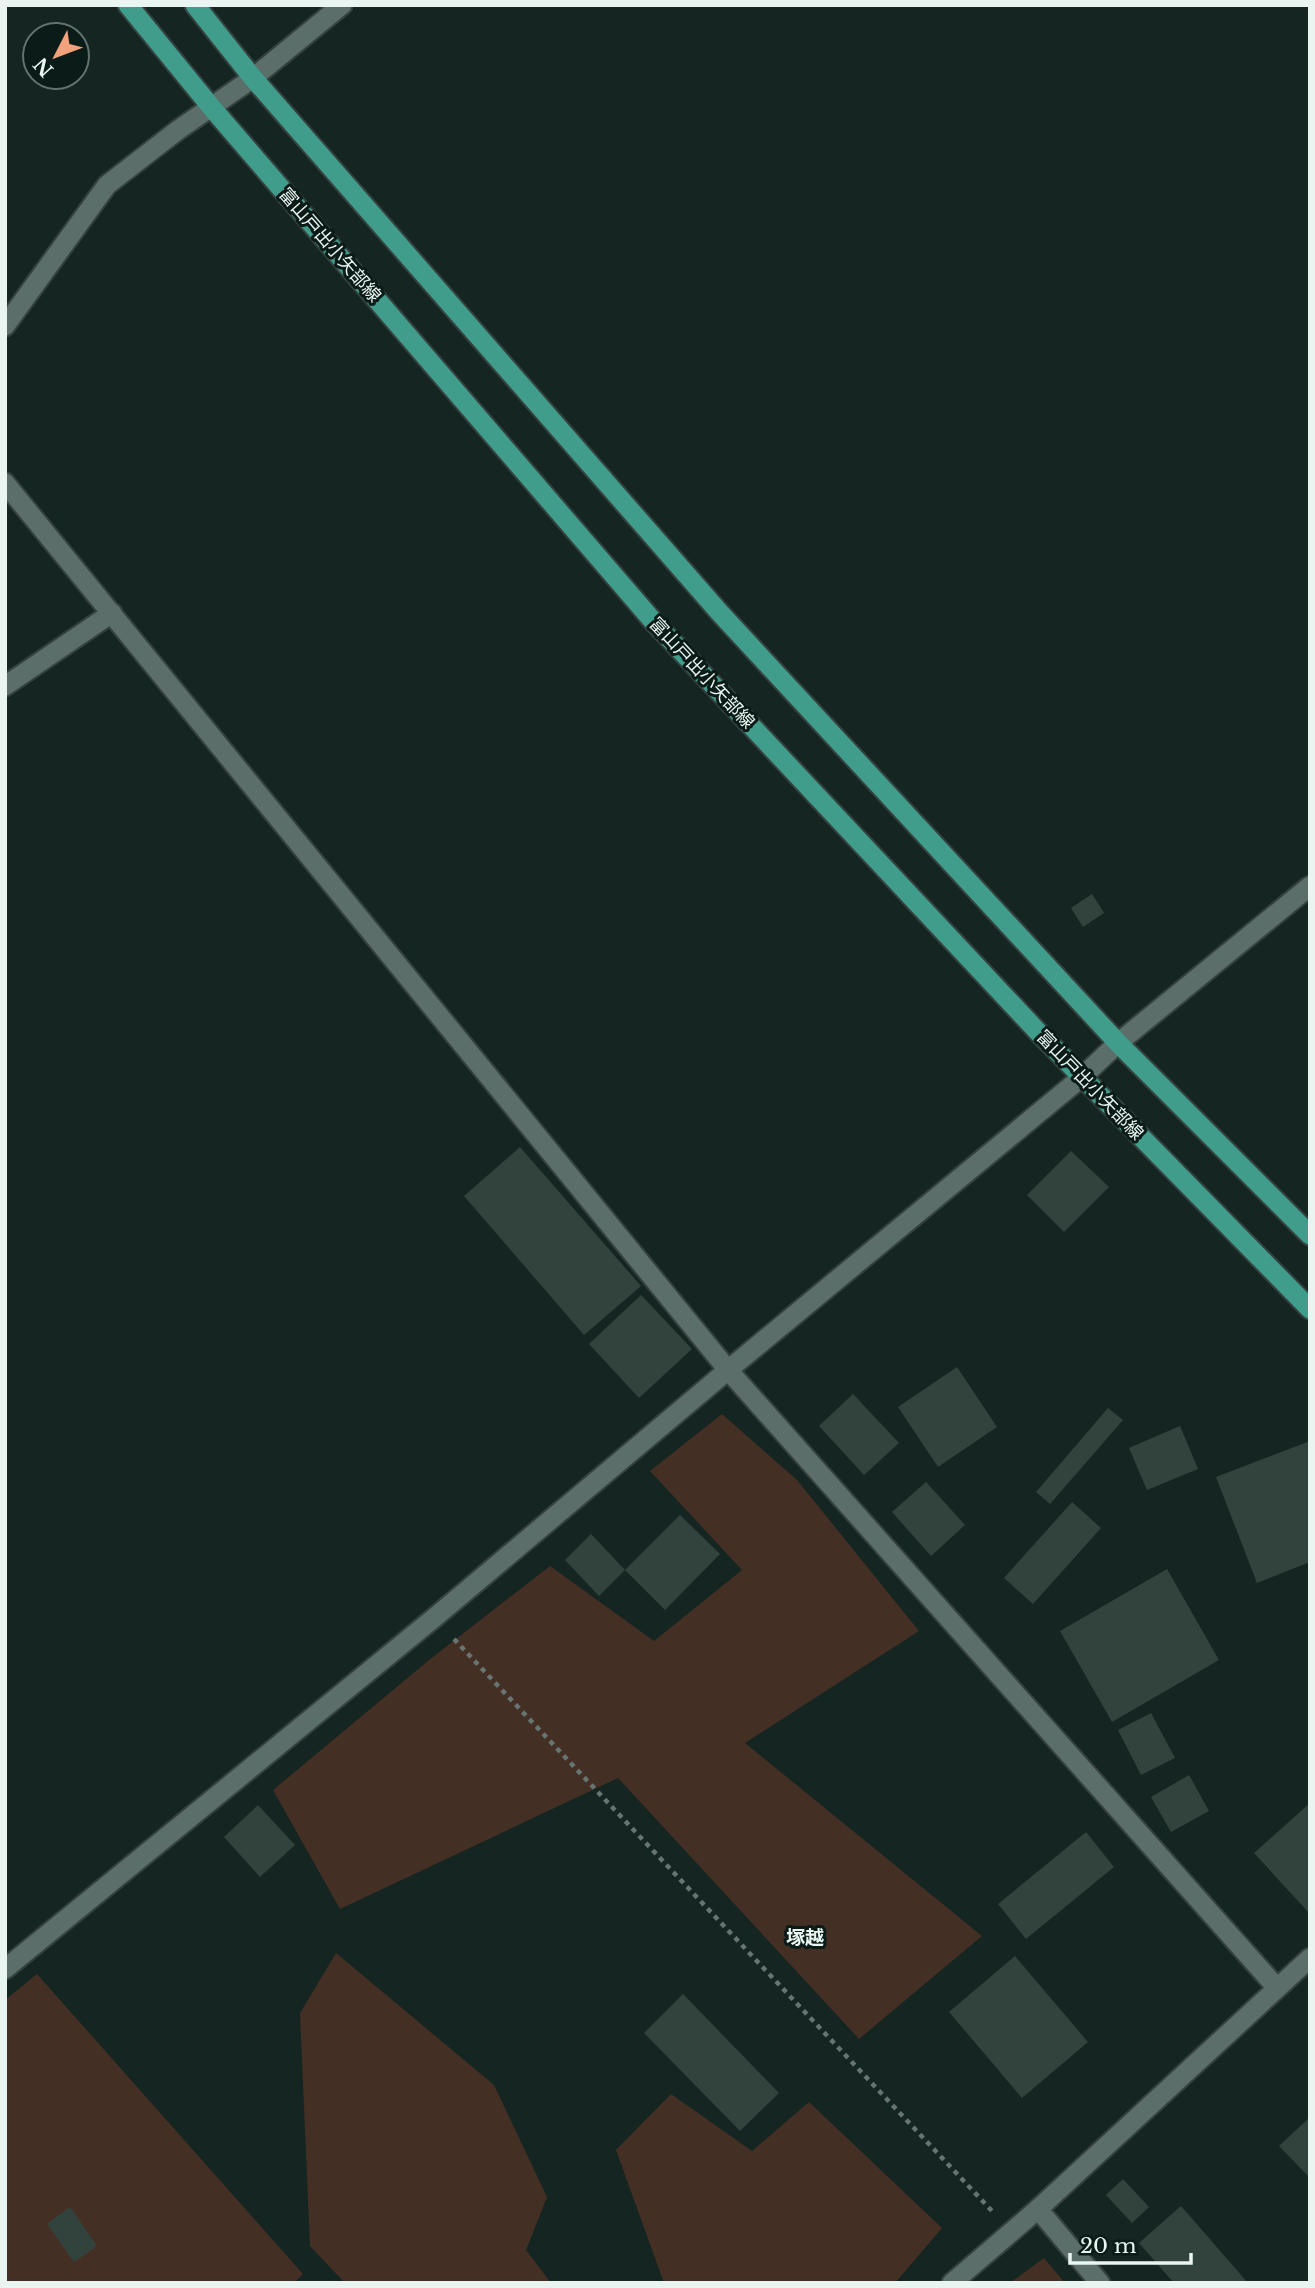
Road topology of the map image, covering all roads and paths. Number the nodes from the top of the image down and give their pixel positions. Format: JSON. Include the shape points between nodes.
{"nodes":[{"id":1,"x":128,"y":5,"type":"edge"},
{"id":2,"x":195,"y":5,"type":"edge"},
{"id":3,"x":342,"y":5,"type":"edge"},
{"id":4,"x":253,"y":78,"type":"junction"},
{"id":5,"x":212,"y":108,"type":"junction"},
{"id":6,"x":5,"y":326,"type":"edge"},
{"id":7,"x":5,"y":483,"type":"edge"},
{"id":8,"x":112,"y":613,"type":"junction"},
{"id":9,"x":5,"y":686,"type":"edge"},
{"id":10,"x":1310,"y":886,"type":"edge"},
{"id":11,"x":1118,"y":1043,"type":"junction"},
{"id":12,"x":1082,"y":1077,"type":"junction"},
{"id":13,"x":1310,"y":1235,"type":"edge"},
{"id":14,"x":1310,"y":1309,"type":"edge"},
{"id":15,"x":728,"y":1370,"type":"junction"},
{"id":16,"x":434,"y":1618,"type":"junction"},
{"id":17,"x":1310,"y":1958,"type":"edge"},
{"id":18,"x":5,"y":1969,"type":"edge"},
{"id":19,"x":1277,"y":1988,"type":"junction"},
{"id":20,"x":1038,"y":2209,"type":"junction"},
{"id":21,"x":1012,"y":2232,"type":"junction"},
{"id":22,"x":952,"y":2283,"type":"edge"},
{"id":23,"x":1100,"y":2283,"type":"edge"}],
"edges":[{"from":1,"to":5,"type":"main road","name":"富山戸出小矢部線"},
{"from":2,"to":4,"type":"main road"},
{"from":3,"to":4,"type":"street"},
{"from":4,"to":5,"type":"street"},
{"from":4,"to":11,"type":"main road","via":[[720,613]]},
{"from":5,"to":6,"type":"street","via":[[107,185]]},
{"from":5,"to":12,"type":"main road","name":"富山戸出小矢部線","via":[[653,621]]},
{"from":7,"to":8,"type":"street"},
{"from":8,"to":9,"type":"street"},
{"from":8,"to":15,"type":"street"},
{"from":10,"to":11,"type":"street"},
{"from":11,"to":12,"type":"street"},
{"from":11,"to":13,"type":"main road"},
{"from":12,"to":14,"type":"main road","name":"富山戸出小矢部線"},
{"from":12,"to":15,"type":"street"},
{"from":15,"to":16,"type":"street"},
{"from":15,"to":19,"type":"street"},
{"from":16,"to":18,"type":"street"},
{"from":16,"to":21,"type":"path"},
{"from":17,"to":19,"type":"street"},
{"from":19,"to":20,"type":"street"},
{"from":20,"to":21,"type":"street"},
{"from":20,"to":23,"type":"street"},
{"from":21,"to":22,"type":"street"}]}
